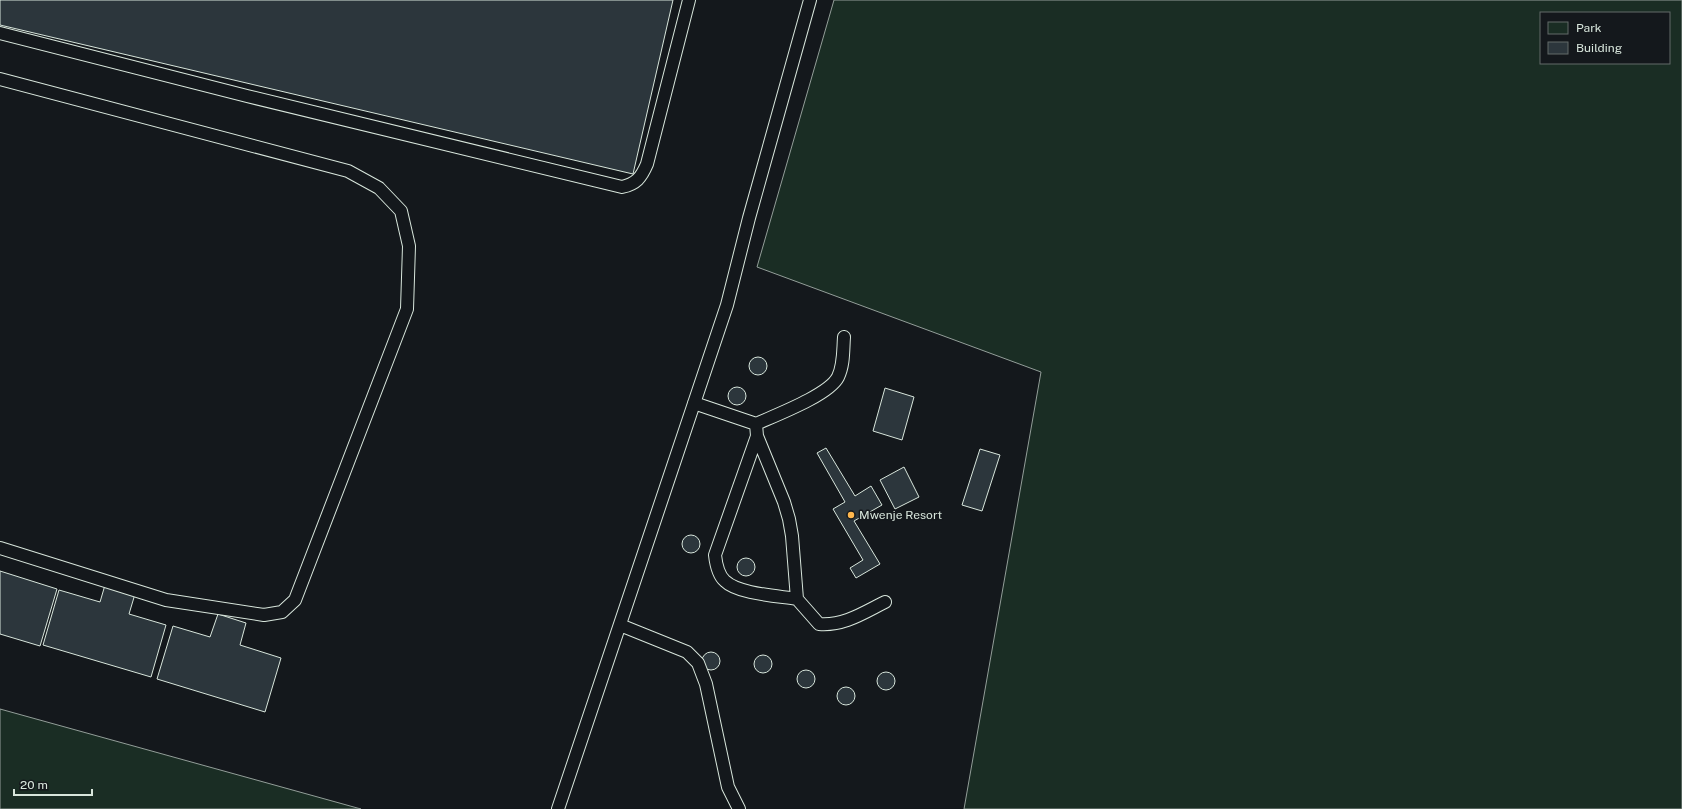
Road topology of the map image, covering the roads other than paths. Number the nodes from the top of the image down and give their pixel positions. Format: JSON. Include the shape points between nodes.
{"nodes":[{"id":1,"x":690,"y":0,"type":"edge"},
{"id":2,"x":810,"y":0,"type":"edge"},
{"id":3,"x":0,"y":33,"type":"edge"},
{"id":4,"x":0,"y":79,"type":"edge"},
{"id":5,"x":844,"y":337,"type":"dead end"},
{"id":6,"x":694,"y":403,"type":"junction"},
{"id":7,"x":757,"y":430,"type":"junction"},
{"id":8,"x":0,"y":548,"type":"edge"},
{"id":9,"x":797,"y":599,"type":"junction"},
{"id":10,"x":885,"y":602,"type":"dead end"},
{"id":11,"x":620,"y":625,"type":"junction"},
{"id":12,"x":558,"y":809,"type":"edge"},
{"id":13,"x":739,"y":809,"type":"edge"}],
"edges":[{"from":1,"to":3,"type":"lane","via":[[647,164],[642,177],[622,188]]},
{"from":2,"to":6,"type":"lane","via":[[748,218],[727,305]]},
{"from":4,"to":8,"type":"lane","via":[[348,171],[379,188],[401,211],[409,246],[407,308],[295,600],[282,612],[264,615],[166,600]]},
{"from":5,"to":7,"type":"lane","via":[[842,365],[838,378],[820,394]]},
{"from":6,"to":7,"type":"lane"},
{"from":6,"to":11,"type":"lane"},
{"from":7,"to":9,"type":"lane","via":[[789,519]]},
{"from":7,"to":9,"type":"lane","via":[[715,555],[717,568],[724,581],[736,588]]},
{"from":9,"to":10,"type":"lane","via":[[819,624],[831,625],[846,622]]},
{"from":11,"to":12,"type":"lane"},
{"from":11,"to":13,"type":"lane","via":[[686,652],[698,663],[706,684],[728,787]]}]}
